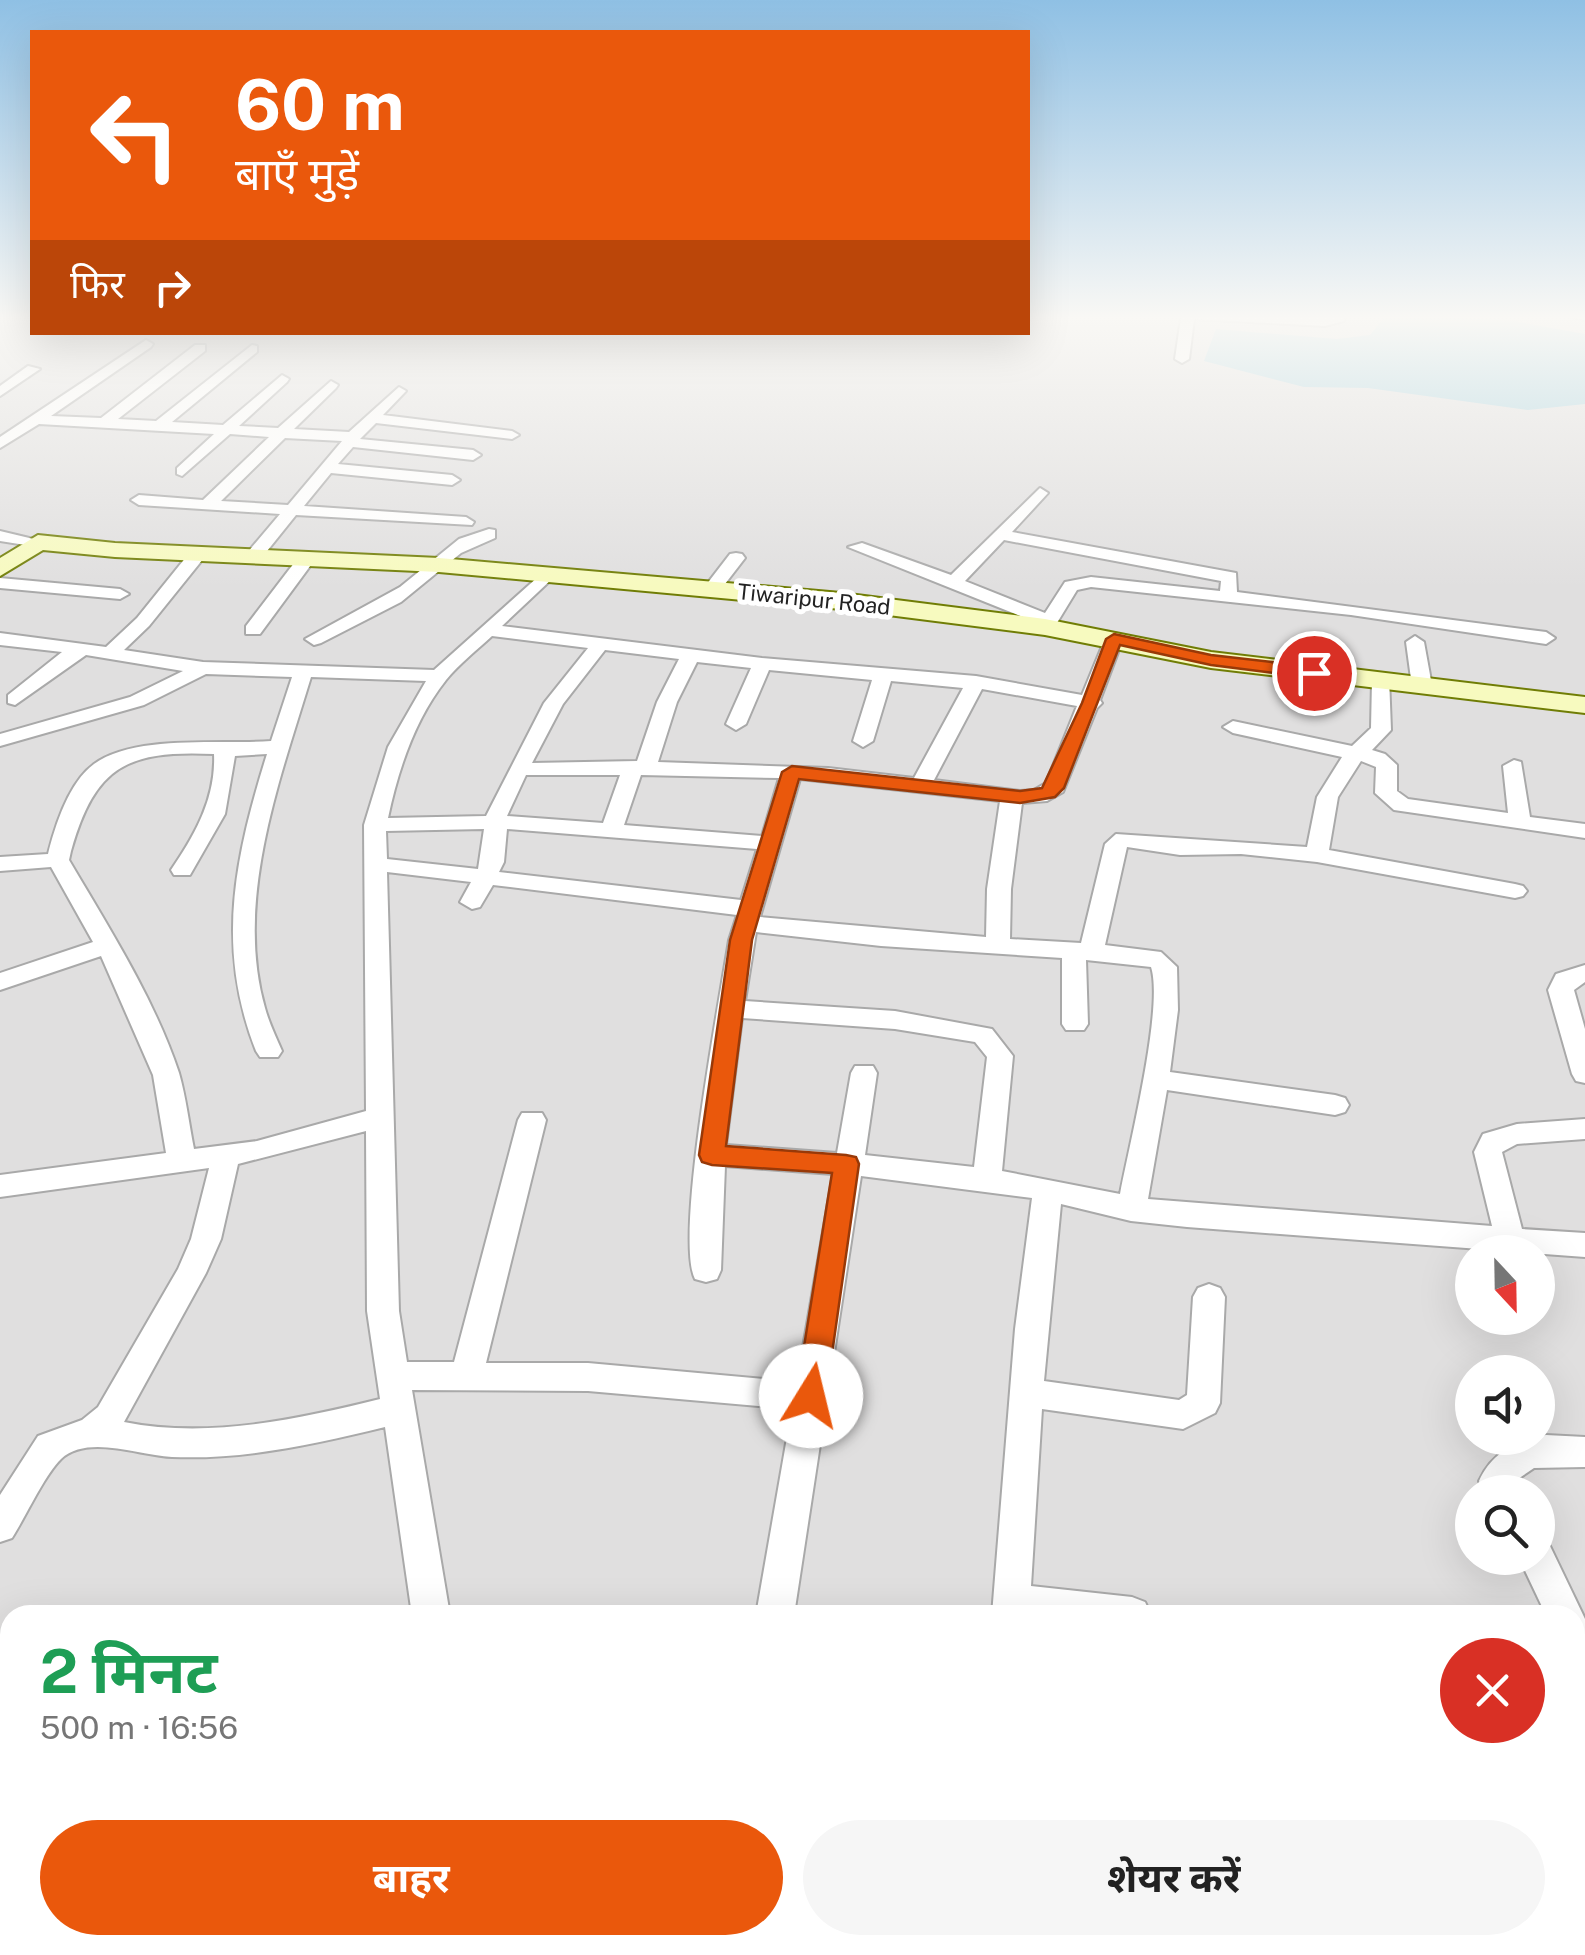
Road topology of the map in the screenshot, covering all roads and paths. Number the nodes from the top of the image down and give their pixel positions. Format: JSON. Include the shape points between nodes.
{"nodes":[{"id":1,"x":53,"y":406,"type":"edge"},
{"id":2,"x":125,"y":406,"type":"edge"},
{"id":3,"x":183,"y":406,"type":"edge"},
{"id":4,"x":253,"y":406,"type":"edge"},
{"id":5,"x":309,"y":406,"type":"edge"},
{"id":6,"x":384,"y":406,"type":"edge"},
{"id":7,"x":373,"y":418,"type":"junction"},
{"id":8,"x":34,"y":419,"type":"junction"},
{"id":9,"x":102,"y":424,"type":"junction"},
{"id":10,"x":159,"y":426,"type":"junction"},
{"id":11,"x":229,"y":429,"type":"junction"},
{"id":12,"x":280,"y":432,"type":"junction"},
{"id":13,"x":512,"y":435,"type":"dead end"},
{"id":14,"x":5,"y":437,"type":"edge"},
{"id":15,"x":351,"y":439,"type":"junction"},
{"id":16,"x":473,"y":455,"type":"dead end"},
{"id":17,"x":329,"y":468,"type":"junction"},
{"id":18,"x":182,"y":472,"type":"dead end"},
{"id":19,"x":452,"y":480,"type":"dead end"},
{"id":20,"x":1040,"y":493,"type":"dead end"},
{"id":21,"x":139,"y":500,"type":"dead end"},
{"id":22,"x":208,"y":504,"type":"junction"},
{"id":23,"x":296,"y":509,"type":"junction"},
{"id":24,"x":466,"y":522,"type":"dead end"},
{"id":25,"x":489,"y":534,"type":"dead end"},
{"id":26,"x":1002,"y":534,"type":"junction"},
{"id":27,"x":0,"y":536,"type":"edge"},
{"id":28,"x":38,"y":542,"type":"junction"},
{"id":29,"x":856,"y":547,"type":"dead end"},
{"id":30,"x":198,"y":555,"type":"junction"},
{"id":31,"x":253,"y":557,"type":"junction"},
{"id":32,"x":307,"y":558,"type":"junction"},
{"id":33,"x":736,"y":558,"type":"dead end"},
{"id":34,"x":439,"y":565,"type":"junction"},
{"id":35,"x":0,"y":568,"type":"edge"},
{"id":36,"x":548,"y":573,"type":"junction"},
{"id":37,"x":954,"y":582,"type":"junction"},
{"id":38,"x":0,"y":583,"type":"edge"},
{"id":39,"x":712,"y":589,"type":"junction"},
{"id":40,"x":120,"y":594,"type":"dead end"},
{"id":41,"x":1228,"y":597,"type":"junction"},
{"id":42,"x":1047,"y":624,"type":"junction"},
{"id":43,"x":253,"y":630,"type":"dead end"},
{"id":44,"x":486,"y":630,"type":"junction"},
{"id":45,"x":1546,"y":638,"type":"dead end"},
{"id":46,"x":0,"y":639,"type":"edge"},
{"id":47,"x":314,"y":639,"type":"dead end"},
{"id":48,"x":1114,"y":639,"type":"junction"},
{"id":49,"x":1414,"y":642,"type":"dead end"},
{"id":50,"x":600,"y":646,"type":"junction"},
{"id":51,"x":84,"y":650,"type":"junction"},
{"id":52,"x":111,"y":652,"type":"junction"},
{"id":53,"x":690,"y":656,"type":"junction"},
{"id":54,"x":762,"y":664,"type":"junction"},
{"id":55,"x":203,"y":668,"type":"junction"},
{"id":56,"x":303,"y":674,"type":"junction"},
{"id":57,"x":440,"y":676,"type":"junction"},
{"id":58,"x":883,"y":676,"type":"junction"},
{"id":59,"x":1382,"y":681,"type":"junction"},
{"id":60,"x":976,"y":682,"type":"junction"},
{"id":61,"x":1422,"y":686,"type":"junction"},
{"id":62,"x":15,"y":700,"type":"dead end"},
{"id":63,"x":1092,"y":703,"type":"junction"},
{"id":64,"x":1585,"y":705,"type":"edge"},
{"id":65,"x":736,"y":724,"type":"dead end"},
{"id":66,"x":1233,"y":726,"type":"dead end"},
{"id":67,"x":0,"y":740,"type":"edge"},
{"id":68,"x":863,"y":741,"type":"dead end"},
{"id":69,"x":280,"y":748,"type":"junction"},
{"id":70,"x":225,"y":751,"type":"junction"},
{"id":71,"x":1358,"y":752,"type":"junction"},
{"id":72,"x":1514,"y":766,"type":"dead end"},
{"id":73,"x":633,"y":768,"type":"junction"},
{"id":74,"x":517,"y":769,"type":"junction"},
{"id":75,"x":792,"y":772,"type":"junction"},
{"id":76,"x":921,"y":785,"type":"junction"},
{"id":77,"x":1012,"y":796,"type":"junction"},
{"id":78,"x":498,"y":822,"type":"junction"},
{"id":79,"x":1520,"y":823,"type":"junction"},
{"id":80,"x":375,"y":825,"type":"junction"},
{"id":81,"x":612,"y":828,"type":"junction"},
{"id":82,"x":1585,"y":830,"type":"edge"},
{"id":83,"x":770,"y":844,"type":"junction"},
{"id":84,"x":1317,"y":854,"type":"junction"},
{"id":85,"x":58,"y":860,"type":"junction"},
{"id":86,"x":0,"y":864,"type":"edge"},
{"id":87,"x":374,"y":864,"type":"junction"},
{"id":88,"x":182,"y":870,"type":"dead end"},
{"id":89,"x":484,"y":879,"type":"junction"},
{"id":90,"x":1516,"y":891,"type":"dead end"},
{"id":91,"x":472,"y":902,"type":"dead end"},
{"id":92,"x":749,"y":916,"type":"junction"},
{"id":93,"x":998,"y":945,"type":"junction"},
{"id":94,"x":106,"y":946,"type":"junction"},
{"id":95,"x":1082,"y":951,"type":"junction"},
{"id":96,"x":1585,"y":973,"type":"edge"},
{"id":97,"x":0,"y":982,"type":"edge"},
{"id":98,"x":732,"y":1009,"type":"junction"},
{"id":99,"x":1075,"y":1024,"type":"dead end"},
{"id":100,"x":269,"y":1052,"type":"dead end"},
{"id":101,"x":864,"y":1074,"type":"dead end"},
{"id":102,"x":1585,"y":1074,"type":"edge"},
{"id":103,"x":1154,"y":1078,"type":"junction"},
{"id":104,"x":1335,"y":1105,"type":"dead end"},
{"id":105,"x":377,"y":1118,"type":"junction"},
{"id":106,"x":532,"y":1120,"type":"dead end"},
{"id":107,"x":1585,"y":1129,"type":"edge"},
{"id":108,"x":712,"y":1155,"type":"junction"},
{"id":109,"x":226,"y":1156,"type":"junction"},
{"id":110,"x":182,"y":1162,"type":"junction"},
{"id":111,"x":846,"y":1164,"type":"junction"},
{"id":112,"x":987,"y":1180,"type":"junction"},
{"id":113,"x":1,"y":1188,"type":"edge"},
{"id":114,"x":1048,"y":1189,"type":"junction"},
{"id":115,"x":1132,"y":1210,"type":"junction"},
{"id":116,"x":1509,"y":1235,"type":"edge"},
{"id":117,"x":1455,"y":1236,"type":"edge"},
{"id":118,"x":1555,"y":1243,"type":"edge"},
{"id":119,"x":1585,"y":1245,"type":"edge"},
{"id":120,"x":706,"y":1270,"type":"dead end"},
{"id":121,"x":1208,"y":1296,"type":"dead end"},
{"id":122,"x":466,"y":1375,"type":"junction"},
{"id":123,"x":397,"y":1392,"type":"junction"},
{"id":124,"x":1028,"y":1393,"type":"junction"},
{"id":125,"x":811,"y":1396,"type":"junction"},
{"id":126,"x":94,"y":1431,"type":"junction"},
{"id":127,"x":1585,"y":1452,"type":"edge"},
{"id":128,"x":1499,"y":1475,"type":"edge"},
{"id":129,"x":0,"y":1526,"type":"edge"},
{"id":130,"x":1545,"y":1575,"type":"edge"},
{"id":131,"x":429,"y":1605,"type":"edge"},
{"id":132,"x":777,"y":1605,"type":"edge"},
{"id":133,"x":1011,"y":1605,"type":"edge"},
{"id":134,"x":1560,"y":1605,"type":"edge"}],
"edges":[{"from":1,"to":8,"type":"street"},
{"from":2,"to":9,"type":"street"},
{"from":3,"to":10,"type":"street"},
{"from":4,"to":11,"type":"street"},
{"from":5,"to":12,"type":"street"},
{"from":6,"to":7,"type":"street"},
{"from":7,"to":13,"type":"street"},
{"from":7,"to":15,"type":"street"},
{"from":8,"to":9,"type":"street"},
{"from":8,"to":14,"type":"street"},
{"from":9,"to":10,"type":"street"},
{"from":10,"to":11,"type":"street"},
{"from":11,"to":12,"type":"street"},
{"from":11,"to":18,"type":"street"},
{"from":12,"to":15,"type":"street"},
{"from":12,"to":22,"type":"street"},
{"from":15,"to":16,"type":"street"},
{"from":15,"to":17,"type":"street"},
{"from":17,"to":19,"type":"street"},
{"from":17,"to":23,"type":"street"},
{"from":20,"to":26,"type":"street"},
{"from":21,"to":22,"type":"street"},
{"from":22,"to":23,"type":"street"},
{"from":23,"to":24,"type":"street"},
{"from":23,"to":31,"type":"street"},
{"from":25,"to":34,"type":"street","via":[[460,542]]},
{"from":26,"to":37,"type":"street"},
{"from":26,"to":41,"type":"street","via":[[1230,576]]},
{"from":27,"to":28,"type":"street"},
{"from":28,"to":30,"type":"street","name":"Tiwaripur Road"},
{"from":28,"to":35,"type":"street"},
{"from":29,"to":37,"type":"street"},
{"from":30,"to":31,"type":"street","name":"Tiwaripur Road"},
{"from":30,"to":52,"type":"street"},
{"from":31,"to":32,"type":"street","name":"Tiwaripur Road"},
{"from":32,"to":34,"type":"street","name":"Tiwaripur Road"},
{"from":32,"to":43,"type":"street"},
{"from":33,"to":39,"type":"street"},
{"from":34,"to":36,"type":"street","name":"Tiwaripur Road"},
{"from":34,"to":47,"type":"street","via":[[391,600]]},
{"from":36,"to":39,"type":"street","name":"Tiwaripur Road"},
{"from":36,"to":44,"type":"street"},
{"from":37,"to":42,"type":"street"},
{"from":38,"to":40,"type":"street"},
{"from":39,"to":42,"type":"street","name":"Tiwaripur Road"},
{"from":41,"to":42,"type":"street","via":[[1083,582],[1071,586]]},
{"from":41,"to":45,"type":"street"},
{"from":42,"to":48,"type":"street","name":"Tiwaripur Road"},
{"from":44,"to":50,"type":"street"},
{"from":44,"to":57,"type":"street"},
{"from":46,"to":51,"type":"street"},
{"from":48,"to":59,"type":"street","name":"Tiwaripur Road","via":[[1211,660]]},
{"from":48,"to":63,"type":"street"},
{"from":49,"to":61,"type":"street"},
{"from":50,"to":53,"type":"street"},
{"from":50,"to":74,"type":"street","via":[[554,703]]},
{"from":51,"to":52,"type":"street"},
{"from":51,"to":62,"type":"street"},
{"from":52,"to":55,"type":"street"},
{"from":53,"to":54,"type":"street"},
{"from":53,"to":73,"type":"street","via":[[646,765]]},
{"from":54,"to":58,"type":"street"},
{"from":54,"to":65,"type":"street"},
{"from":55,"to":56,"type":"street"},
{"from":55,"to":67,"type":"street","via":[[146,698]]},
{"from":56,"to":57,"type":"street"},
{"from":56,"to":69,"type":"street"},
{"from":57,"to":80,"type":"street","via":[[399,740]]},
{"from":58,"to":60,"type":"street"},
{"from":58,"to":68,"type":"street"},
{"from":59,"to":61,"type":"street","name":"Tiwaripur Road"},
{"from":59,"to":71,"type":"street","via":[[1381,730]]},
{"from":60,"to":63,"type":"street"},
{"from":60,"to":76,"type":"street"},
{"from":61,"to":64,"type":"street","name":"Tiwaripur Road"},
{"from":63,"to":77,"type":"street","via":[[1055,788],[1040,796]]},
{"from":66,"to":71,"type":"street"},
{"from":69,"to":70,"type":"street"},
{"from":69,"to":100,"type":"street","via":[[250,860],[242,962],[248,1006]]},
{"from":70,"to":85,"type":"street","via":[[170,751],[103,766],[66,831]]},
{"from":70,"to":88,"type":"street","via":[[205,838]]},
{"from":71,"to":79,"type":"street","via":[[1387,765],[1386,793],[1394,802]]},
{"from":71,"to":84,"type":"street","via":[[1330,782]]},
{"from":72,"to":79,"type":"street"},
{"from":73,"to":74,"type":"street"},
{"from":73,"to":75,"type":"street"},
{"from":73,"to":81,"type":"street"},
{"from":74,"to":78,"type":"street","via":[[496,809]]},
{"from":75,"to":76,"type":"street"},
{"from":75,"to":83,"type":"street"},
{"from":76,"to":77,"type":"street"},
{"from":77,"to":93,"type":"street"},
{"from":78,"to":80,"type":"street"},
{"from":78,"to":81,"type":"street"},
{"from":78,"to":89,"type":"street"},
{"from":79,"to":82,"type":"street"},
{"from":80,"to":87,"type":"street"},
{"from":81,"to":83,"type":"street"},
{"from":83,"to":92,"type":"street"},
{"from":84,"to":90,"type":"street"},
{"from":84,"to":95,"type":"street","via":[[1120,840]]},
{"from":85,"to":86,"type":"street"},
{"from":85,"to":94,"type":"street"},
{"from":87,"to":89,"type":"street"},
{"from":87,"to":105,"type":"street"},
{"from":89,"to":91,"type":"street"},
{"from":89,"to":92,"type":"street"},
{"from":92,"to":93,"type":"street","via":[[881,938]]},
{"from":92,"to":98,"type":"street"},
{"from":93,"to":95,"type":"street"},
{"from":94,"to":97,"type":"street"},
{"from":94,"to":110,"type":"street","via":[[166,1075]]},
{"from":95,"to":99,"type":"street"},
{"from":95,"to":103,"type":"street","via":[[1150,956],[1165,967]]},
{"from":96,"to":102,"type":"street","via":[[1565,980],[1561,990]]},
{"from":98,"to":108,"type":"street"},
{"from":98,"to":112,"type":"street","via":[[895,1020],[984,1035],[1000,1056]]},
{"from":101,"to":111,"type":"street"},
{"from":103,"to":104,"type":"street"},
{"from":103,"to":115,"type":"street"},
{"from":105,"to":109,"type":"street"},
{"from":105,"to":123,"type":"street","via":[[384,1311]]},
{"from":106,"to":122,"type":"street"},
{"from":107,"to":116,"type":"street","via":[[1493,1141],[1488,1152]]},
{"from":108,"to":111,"type":"street"},
{"from":108,"to":120,"type":"street"},
{"from":109,"to":110,"type":"street"},
{"from":109,"to":126,"type":"street","via":[[206,1239],[190,1274],[110,1417]]},
{"from":110,"to":113,"type":"street"},
{"from":111,"to":112,"type":"street"},
{"from":111,"to":125,"type":"street"},
{"from":112,"to":114,"type":"street"},
{"from":114,"to":115,"type":"street"},
{"from":114,"to":124,"type":"street"},
{"from":115,"to":117,"type":"street"},
{"from":118,"to":119,"type":"street"},
{"from":121,"to":124,"type":"street","via":[[1203,1403],[1196,1410],[1183,1415]]},
{"from":122,"to":123,"type":"street"},
{"from":122,"to":125,"type":"street","via":[[588,1376]]},
{"from":123,"to":126,"type":"street","via":[[305,1432],[233,1442],[154,1443]]},
{"from":123,"to":131,"type":"street"},
{"from":124,"to":133,"type":"street"},
{"from":125,"to":132,"type":"street"},
{"from":126,"to":129,"type":"street","via":[[50,1447]]},
{"from":127,"to":128,"type":"street","via":[[1522,1456]]},
{"from":130,"to":134,"type":"street"}]}
